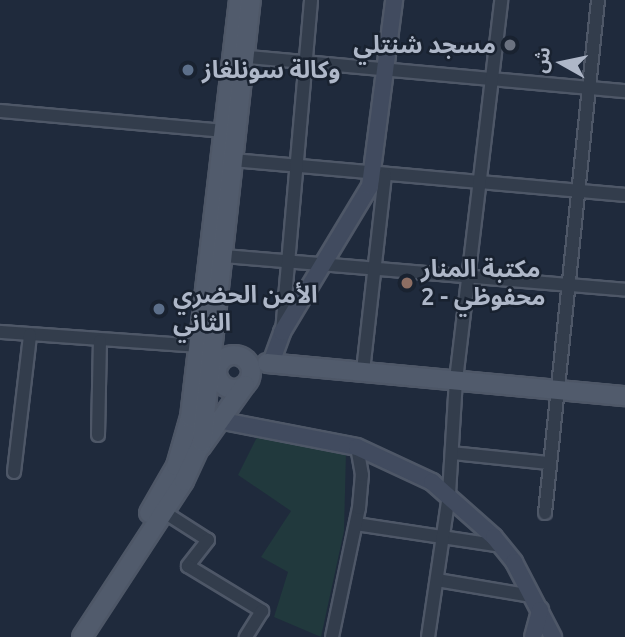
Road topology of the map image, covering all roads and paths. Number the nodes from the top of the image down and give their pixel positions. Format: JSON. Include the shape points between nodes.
{"nodes":[{"id":1,"x":239,"y":0,"type":"edge"},
{"id":2,"x":251,"y":0,"type":"edge"},
{"id":3,"x":311,"y":0,"type":"edge"},
{"id":4,"x":394,"y":0,"type":"edge"},
{"id":5,"x":501,"y":0,"type":"edge"},
{"id":6,"x":598,"y":0,"type":"edge"},
{"id":7,"x":239,"y":56,"type":"junction"},
{"id":8,"x":304,"y":62,"type":"junction"},
{"id":9,"x":386,"y":69,"type":"junction"},
{"id":10,"x":491,"y":80,"type":"junction"},
{"id":11,"x":587,"y":87,"type":"junction"},
{"id":12,"x":625,"y":91,"type":"edge"},
{"id":13,"x":0,"y":111,"type":"edge"},
{"id":14,"x":224,"y":131,"type":"junction"},
{"id":15,"x":233,"y":160,"type":"junction"},
{"id":16,"x":293,"y":167,"type":"junction"},
{"id":17,"x":379,"y":175,"type":"junction"},
{"id":18,"x":478,"y":180,"type":"junction"},
{"id":19,"x":576,"y":190,"type":"junction"},
{"id":20,"x":625,"y":195,"type":"edge"},
{"id":21,"x":225,"y":256,"type":"junction"},
{"id":22,"x":286,"y":261,"type":"junction"},
{"id":23,"x":323,"y":263,"type":"junction"},
{"id":24,"x":375,"y":268,"type":"junction"},
{"id":25,"x":467,"y":276,"type":"junction"},
{"id":26,"x":567,"y":285,"type":"junction"},
{"id":27,"x":625,"y":290,"type":"edge"},
{"id":28,"x":0,"y":332,"type":"edge"},
{"id":29,"x":282,"y":332,"type":"junction"},
{"id":30,"x":30,"y":335,"type":"junction"},
{"id":31,"x":100,"y":341,"type":"junction"},
{"id":32,"x":211,"y":352,"type":"junction"},
{"id":33,"x":269,"y":363,"type":"junction"},
{"id":34,"x":363,"y":371,"type":"junction"},
{"id":35,"x":215,"y":375,"type":"junction"},
{"id":36,"x":456,"y":380,"type":"junction"},
{"id":37,"x":247,"y":381,"type":"junction"},
{"id":38,"x":556,"y":390,"type":"junction"},
{"id":39,"x":625,"y":396,"type":"edge"},
{"id":40,"x":223,"y":421,"type":"junction"},
{"id":41,"x":98,"y":435,"type":"dead end"},
{"id":42,"x":357,"y":447,"type":"junction"},
{"id":43,"x":199,"y":450,"type":"junction"},
{"id":44,"x":453,"y":453,"type":"junction"},
{"id":45,"x":549,"y":463,"type":"junction"},
{"id":46,"x":14,"y":472,"type":"dead end"},
{"id":47,"x":449,"y":494,"type":"junction"},
{"id":48,"x":164,"y":512,"type":"junction"},
{"id":49,"x":545,"y":513,"type":"dead end"},
{"id":50,"x":356,"y":524,"type":"junction"},
{"id":51,"x":442,"y":540,"type":"junction"},
{"id":52,"x":502,"y":547,"type":"junction"},
{"id":53,"x":438,"y":580,"type":"junction"},
{"id":54,"x":536,"y":603,"type":"junction"},
{"id":55,"x":68,"y":637,"type":"edge"},
{"id":56,"x":82,"y":637,"type":"edge"},
{"id":57,"x":246,"y":637,"type":"edge"},
{"id":58,"x":332,"y":637,"type":"edge"},
{"id":59,"x":428,"y":637,"type":"edge"},
{"id":60,"x":533,"y":637,"type":"edge"},
{"id":61,"x":553,"y":637,"type":"edge"}],
"edges":[{"from":1,"to":7,"type":"main road"},
{"from":2,"to":7,"type":"main road"},
{"from":3,"to":8,"type":"street"},
{"from":4,"to":9,"type":"street"},
{"from":5,"to":10,"type":"street"},
{"from":6,"to":11,"type":"street"},
{"from":7,"to":8,"type":"street"},
{"from":7,"to":14,"type":"main road"},
{"from":7,"to":15,"type":"main road"},
{"from":8,"to":9,"type":"street"},
{"from":8,"to":16,"type":"street"},
{"from":9,"to":10,"type":"street"},
{"from":9,"to":17,"type":"street"},
{"from":10,"to":11,"type":"street"},
{"from":10,"to":18,"type":"street"},
{"from":11,"to":12,"type":"street"},
{"from":11,"to":19,"type":"street"},
{"from":13,"to":14,"type":"street"},
{"from":14,"to":32,"type":"main road"},
{"from":15,"to":16,"type":"street"},
{"from":15,"to":21,"type":"main road"},
{"from":16,"to":17,"type":"street"},
{"from":16,"to":22,"type":"street"},
{"from":17,"to":18,"type":"street"},
{"from":17,"to":23,"type":"street"},
{"from":17,"to":24,"type":"street"},
{"from":18,"to":19,"type":"street"},
{"from":18,"to":25,"type":"street"},
{"from":19,"to":20,"type":"street"},
{"from":19,"to":26,"type":"street"},
{"from":21,"to":22,"type":"street"},
{"from":21,"to":32,"type":"main road"},
{"from":22,"to":23,"type":"street"},
{"from":22,"to":29,"type":"street"},
{"from":23,"to":24,"type":"street"},
{"from":23,"to":29,"type":"street"},
{"from":24,"to":25,"type":"street"},
{"from":24,"to":34,"type":"street"},
{"from":25,"to":26,"type":"street"},
{"from":25,"to":36,"type":"street"},
{"from":26,"to":27,"type":"street"},
{"from":26,"to":38,"type":"street"},
{"from":28,"to":30,"type":"street"},
{"from":29,"to":33,"type":"street"},
{"from":30,"to":31,"type":"street"},
{"from":30,"to":46,"type":"street"},
{"from":31,"to":32,"type":"street"},
{"from":31,"to":41,"type":"street"},
{"from":32,"to":33,"type":"main road"},
{"from":32,"to":35,"type":"main road"},
{"from":32,"to":37,"type":"main road","via":[[249,365]]},
{"from":32,"to":55,"type":"main road","via":[[176,466]]},
{"from":33,"to":34,"type":"main road"},
{"from":33,"to":37,"type":"main road"},
{"from":34,"to":36,"type":"main road"},
{"from":35,"to":37,"type":"main road","via":[[228,388]]},
{"from":35,"to":43,"type":"main road"},
{"from":36,"to":38,"type":"main road"},
{"from":36,"to":44,"type":"street"},
{"from":37,"to":40,"type":"main road"},
{"from":38,"to":39,"type":"main road"},
{"from":38,"to":45,"type":"street"},
{"from":40,"to":42,"type":"street"},
{"from":40,"to":43,"type":"main road"},
{"from":42,"to":47,"type":"street","via":[[413,471]]},
{"from":42,"to":50,"type":"street","via":[[362,475]]},
{"from":43,"to":48,"type":"main road"},
{"from":44,"to":45,"type":"street"},
{"from":44,"to":47,"type":"street"},
{"from":45,"to":49,"type":"street"},
{"from":47,"to":51,"type":"street"},
{"from":47,"to":52,"type":"street"},
{"from":48,"to":56,"type":"main road"},
{"from":48,"to":57,"type":"street","via":[[208,540],[188,566],[262,611]]},
{"from":50,"to":51,"type":"street"},
{"from":50,"to":58,"type":"street"},
{"from":51,"to":52,"type":"street"},
{"from":51,"to":53,"type":"street"},
{"from":52,"to":54,"type":"street"},
{"from":53,"to":54,"type":"street"},
{"from":53,"to":59,"type":"street"},
{"from":54,"to":60,"type":"street"},
{"from":54,"to":61,"type":"street"}]}
